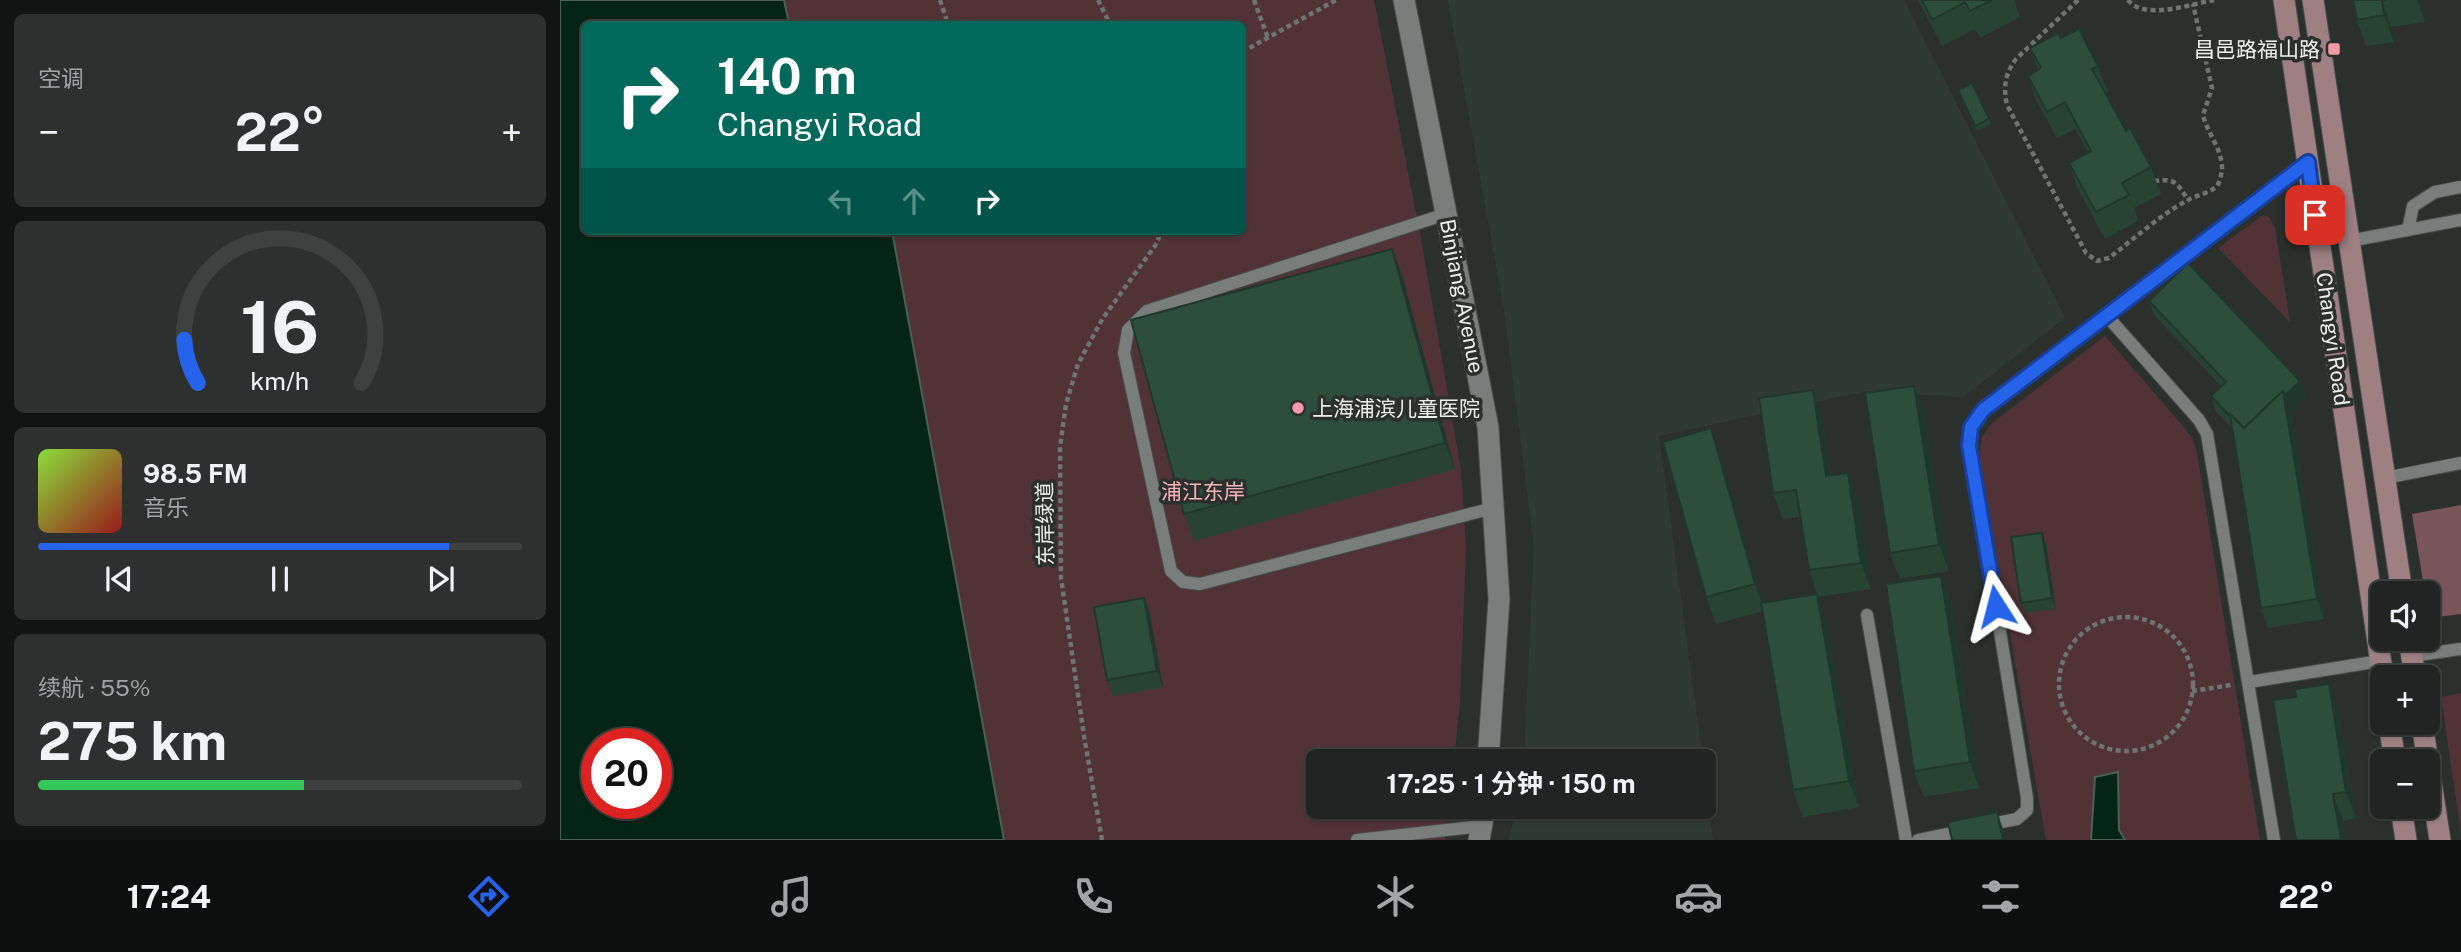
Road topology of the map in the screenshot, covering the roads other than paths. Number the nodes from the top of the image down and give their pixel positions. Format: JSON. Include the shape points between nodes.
{"nodes":[{"id":1,"x":1404,"y":0,"type":"edge"},
{"id":2,"x":2284,"y":0,"type":"edge"},
{"id":3,"x":2313,"y":0,"type":"edge"},
{"id":4,"x":2308,"y":162,"type":"junction"},
{"id":5,"x":2461,"y":187,"type":"edge"},
{"id":6,"x":1446,"y":214,"type":"junction"},
{"id":7,"x":2461,"y":219,"type":"edge"},
{"id":8,"x":2408,"y":230,"type":"junction"},
{"id":9,"x":2349,"y":241,"type":"junction"},
{"id":10,"x":2107,"y":316,"type":"junction"},
{"id":11,"x":2461,"y":463,"type":"edge"},
{"id":12,"x":2385,"y":478,"type":"junction"},
{"id":13,"x":1493,"y":508,"type":"junction"},
{"id":14,"x":2400,"y":581,"type":"edge"},
{"id":15,"x":1867,"y":615,"type":"dead end"},
{"id":16,"x":2461,"y":649,"type":"edge"},
{"id":17,"x":2412,"y":657,"type":"edge"},
{"id":18,"x":2380,"y":665,"type":"edge"},
{"id":19,"x":2370,"y":670,"type":"edge"},
{"id":20,"x":2249,"y":682,"type":"junction"},
{"id":21,"x":2424,"y":735,"type":"edge"},
{"id":22,"x":1489,"y":749,"type":"edge"},
{"id":23,"x":2403,"y":819,"type":"edge"},
{"id":24,"x":1482,"y":824,"type":"edge"},
{"id":25,"x":1357,"y":840,"type":"edge"},
{"id":26,"x":1906,"y":840,"type":"edge"},
{"id":27,"x":1918,"y":840,"type":"edge"},
{"id":28,"x":2274,"y":840,"type":"edge"},
{"id":29,"x":2406,"y":840,"type":"edge"},
{"id":30,"x":2440,"y":840,"type":"edge"}],
"edges":[{"from":1,"to":6,"type":"street","name":"Binjiang Avenue"},
{"from":2,"to":4,"type":"main road","name":"Changyi Road"},
{"from":3,"to":9,"type":"main road","name":"Changyi Road"},
{"from":4,"to":10,"type":"lane"},
{"from":4,"to":18,"type":"main road","name":"Changyi Road"},
{"from":5,"to":8,"type":"lane","via":[[2435,192],[2413,206]]},
{"from":6,"to":13,"type":"street","name":"Binjiang Avenue","via":[[1488,427]]},
{"from":6,"to":13,"type":"lane","via":[[1147,311],[1128,330],[1124,353],[1171,571],[1183,582],[1200,584]]},
{"from":7,"to":8,"type":"lane"},
{"from":8,"to":9,"type":"lane"},
{"from":9,"to":12,"type":"main road","name":"Changyi Road"},
{"from":10,"to":20,"type":"lane","via":[[2207,434]]},
{"from":10,"to":27,"type":"lane","via":[[1983,410],[1971,427],[1969,446],[2027,810],[2017,818]]},
{"from":11,"to":12,"type":"lane"},
{"from":12,"to":14,"type":"main road","name":"Changyi Road"},
{"from":13,"to":22,"type":"street","name":"Binjiang Avenue","via":[[1499,599]]},
{"from":15,"to":26,"type":"lane"},
{"from":16,"to":17,"type":"lane"},
{"from":19,"to":20,"type":"lane"},
{"from":20,"to":28,"type":"lane"},
{"from":21,"to":30,"type":"main road"},
{"from":23,"to":29,"type":"main road"},
{"from":24,"to":25,"type":"lane"}]}
